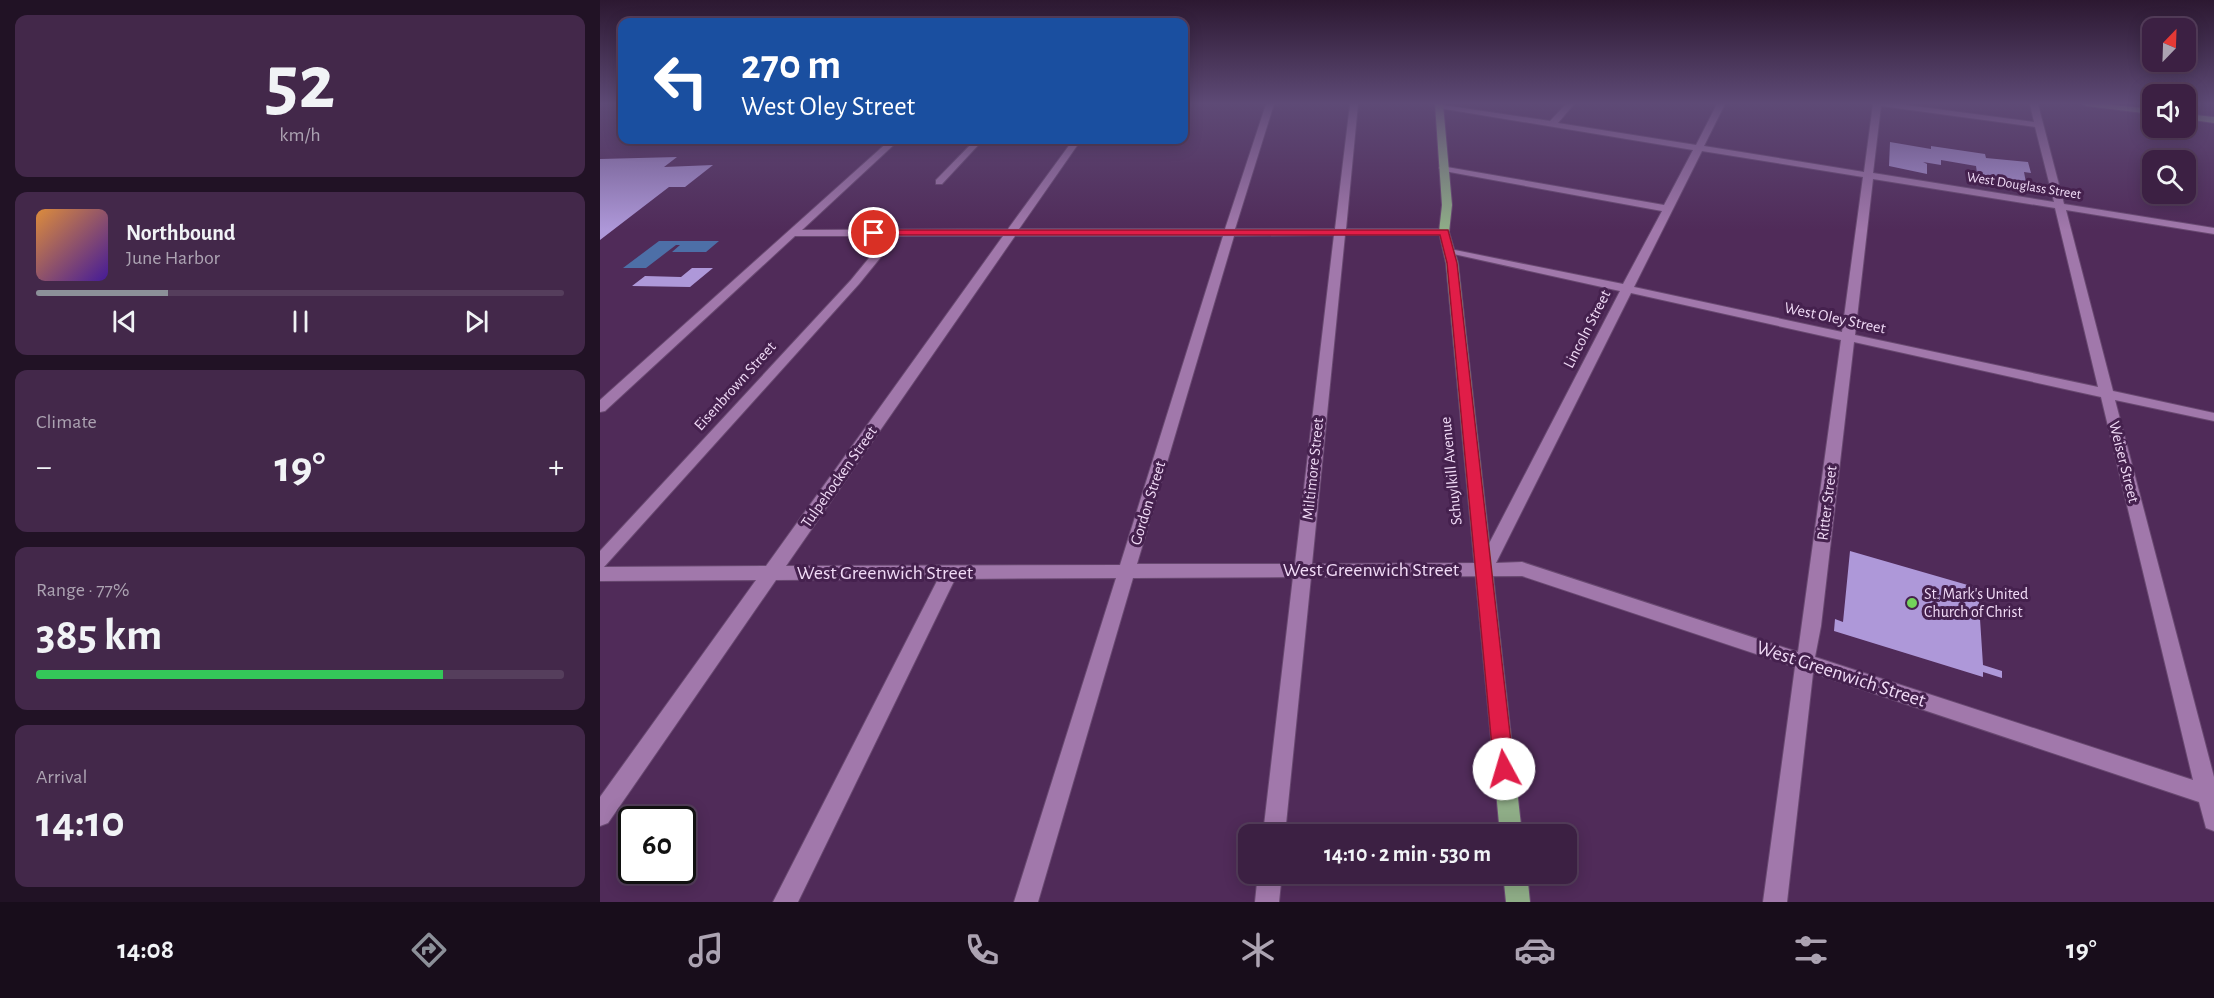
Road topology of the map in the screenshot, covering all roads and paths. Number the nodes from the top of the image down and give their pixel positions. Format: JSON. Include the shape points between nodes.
{"nodes":[{"id":1,"x":889,"y":146,"type":"edge"},
{"id":2,"x":973,"y":146,"type":"edge"},
{"id":3,"x":1073,"y":146,"type":"edge"},
{"id":4,"x":1257,"y":146,"type":"edge"},
{"id":5,"x":1349,"y":146,"type":"edge"},
{"id":6,"x":1442,"y":146,"type":"edge"},
{"id":7,"x":1687,"y":146,"type":"edge"},
{"id":8,"x":1872,"y":146,"type":"edge"},
{"id":9,"x":2044,"y":146,"type":"edge"},
{"id":10,"x":1699,"y":148,"type":"junction"},
{"id":11,"x":1444,"y":168,"type":"junction"},
{"id":12,"x":1869,"y":175,"type":"junction"},
{"id":13,"x":939,"y":182,"type":"dead end"},
{"id":14,"x":2060,"y":206,"type":"junction"},
{"id":15,"x":1668,"y":209,"type":"junction"},
{"id":16,"x":1230,"y":231,"type":"junction"},
{"id":17,"x":2214,"y":231,"type":"edge"},
{"id":18,"x":1011,"y":232,"type":"junction"},
{"id":19,"x":1339,"y":232,"type":"junction"},
{"id":20,"x":1444,"y":232,"type":"junction"},
{"id":21,"x":791,"y":233,"type":"junction"},
{"id":22,"x":895,"y":233,"type":"junction"},
{"id":23,"x":1449,"y":250,"type":"junction"},
{"id":24,"x":1627,"y":290,"type":"junction"},
{"id":25,"x":1848,"y":338,"type":"junction"},
{"id":26,"x":2107,"y":394,"type":"junction"},
{"id":27,"x":600,"y":408,"type":"edge"},
{"id":28,"x":2214,"y":417,"type":"edge"},
{"id":29,"x":600,"y":562,"type":"edge"},
{"id":30,"x":1302,"y":570,"type":"junction"},
{"id":31,"x":1484,"y":570,"type":"junction"},
{"id":32,"x":1127,"y":571,"type":"junction"},
{"id":33,"x":950,"y":572,"type":"junction"},
{"id":34,"x":771,"y":573,"type":"junction"},
{"id":35,"x":600,"y":574,"type":"edge"},
{"id":36,"x":1805,"y":662,"type":"junction"},
{"id":37,"x":2211,"y":796,"type":"edge"},
{"id":38,"x":600,"y":814,"type":"edge"},
{"id":39,"x":2214,"y":820,"type":"edge"},
{"id":40,"x":1275,"y":824,"type":"edge"},
{"id":41,"x":1510,"y":824,"type":"edge"},
{"id":42,"x":1269,"y":884,"type":"edge"},
{"id":43,"x":1516,"y":884,"type":"edge"},
{"id":44,"x":785,"y":902,"type":"edge"},
{"id":45,"x":1026,"y":902,"type":"edge"},
{"id":46,"x":1267,"y":902,"type":"edge"},
{"id":47,"x":1518,"y":902,"type":"edge"},
{"id":48,"x":1775,"y":902,"type":"edge"}],
"edges":[{"from":1,"to":21,"type":"street"},
{"from":2,"to":13,"type":"street"},
{"from":3,"to":18,"type":"street","name":"Tulpehocken Street"},
{"from":4,"to":16,"type":"street","name":"Gordon Street"},
{"from":5,"to":19,"type":"street","name":"Miltimore Street"},
{"from":6,"to":11,"type":"main road","name":"Schuylkill Avenue"},
{"from":7,"to":10,"type":"street","name":"West Douglass Street"},
{"from":8,"to":12,"type":"street","name":"Ritter Street"},
{"from":9,"to":14,"type":"street","name":"Weiser Street"},
{"from":10,"to":12,"type":"street","name":"West Douglass Street"},
{"from":10,"to":15,"type":"street","name":"Lincoln Street"},
{"from":11,"to":15,"type":"street"},
{"from":11,"to":20,"type":"main road","name":"Schuylkill Avenue"},
{"from":12,"to":14,"type":"street","name":"West Douglass Street"},
{"from":12,"to":25,"type":"street","name":"Ritter Street"},
{"from":14,"to":17,"type":"street","name":"West Douglass Street"},
{"from":14,"to":26,"type":"street","name":"Weiser Street"},
{"from":15,"to":24,"type":"street","name":"Lincoln Street"},
{"from":16,"to":18,"type":"street"},
{"from":16,"to":19,"type":"street"},
{"from":16,"to":32,"type":"street","name":"Gordon Street"},
{"from":18,"to":22,"type":"street"},
{"from":18,"to":34,"type":"street","name":"Tulpehocken Street"},
{"from":19,"to":20,"type":"street"},
{"from":19,"to":30,"type":"street","name":"Miltimore Street"},
{"from":20,"to":23,"type":"main road","name":"Schuylkill Avenue"},
{"from":21,"to":22,"type":"street"},
{"from":21,"to":27,"type":"street"},
{"from":22,"to":29,"type":"street","name":"Eisenbrown Street"},
{"from":23,"to":24,"type":"street","name":"West Oley Street"},
{"from":23,"to":31,"type":"main road","name":"Schuylkill Avenue"},
{"from":24,"to":25,"type":"street","name":"West Oley Street"},
{"from":24,"to":31,"type":"street","name":"Lincoln Street"},
{"from":25,"to":26,"type":"street","name":"West Oley Street"},
{"from":25,"to":36,"type":"street","name":"Ritter Street"},
{"from":26,"to":28,"type":"street","name":"West Oley Street"},
{"from":26,"to":37,"type":"street","name":"Weiser Street"},
{"from":30,"to":31,"type":"street","name":"West Greenwich Street"},
{"from":30,"to":32,"type":"street","name":"West Greenwich Street"},
{"from":30,"to":40,"type":"street","name":"Miltimore Street"},
{"from":31,"to":36,"type":"street","name":"West Greenwich Street","via":[[1522,569]]},
{"from":31,"to":41,"type":"main road","name":"Schuylkill Avenue"},
{"from":32,"to":33,"type":"street","name":"West Greenwich Street"},
{"from":32,"to":45,"type":"street","name":"Gordon Street"},
{"from":33,"to":34,"type":"street","name":"West Greenwich Street"},
{"from":33,"to":44,"type":"street"},
{"from":34,"to":35,"type":"street","name":"West Greenwich Street"},
{"from":34,"to":38,"type":"street","name":"Tulpehocken Street"},
{"from":36,"to":37,"type":"street","name":"West Greenwich Street"},
{"from":36,"to":48,"type":"street","name":"Ritter Street"},
{"from":37,"to":39,"type":"street","name":"Weiser Street"},
{"from":42,"to":46,"type":"street"},
{"from":43,"to":47,"type":"main road"}]}
